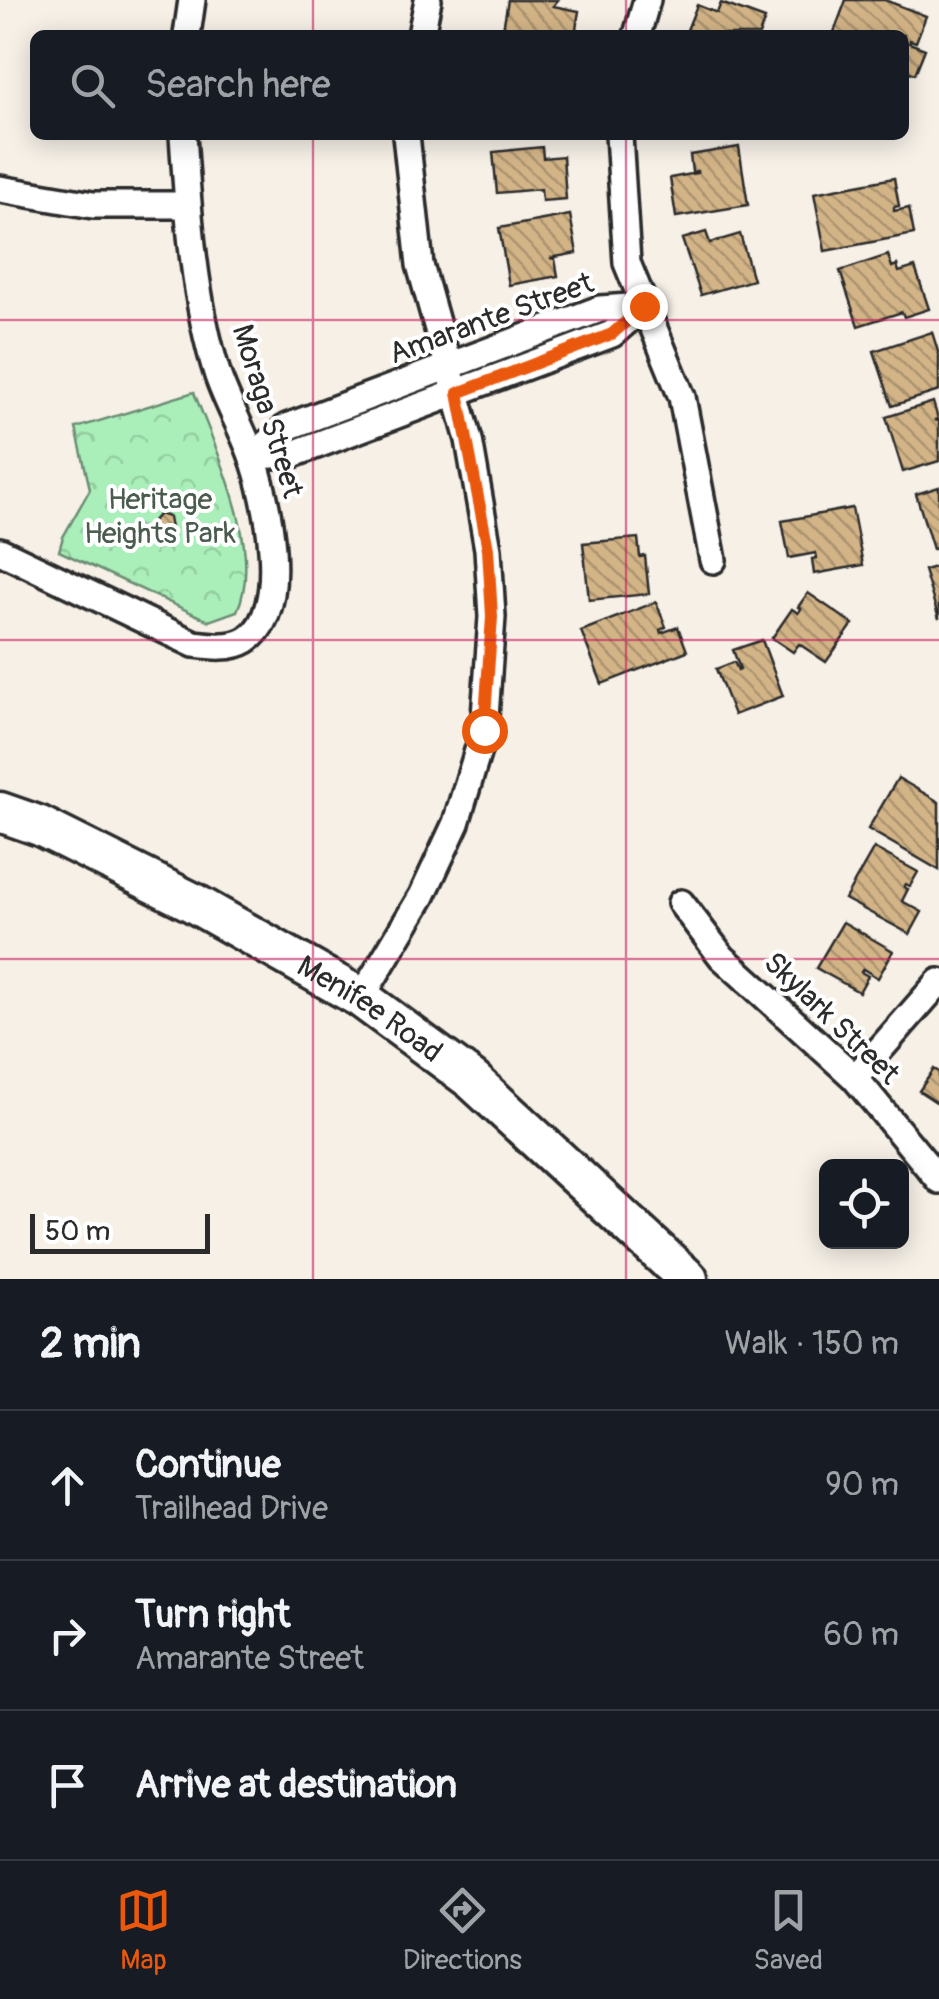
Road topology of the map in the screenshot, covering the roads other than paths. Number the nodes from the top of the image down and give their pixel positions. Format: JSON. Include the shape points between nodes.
{"nodes":[{"id":1,"x":192,"y":0,"type":"edge"},
{"id":2,"x":428,"y":0,"type":"edge"},
{"id":3,"x":647,"y":0,"type":"edge"},
{"id":4,"x":188,"y":30,"type":"edge"},
{"id":5,"x":422,"y":30,"type":"edge"},
{"id":6,"x":638,"y":30,"type":"edge"},
{"id":7,"x":183,"y":140,"type":"edge"},
{"id":8,"x":407,"y":140,"type":"edge"},
{"id":9,"x":618,"y":140,"type":"edge"},
{"id":10,"x":0,"y":188,"type":"edge"},
{"id":11,"x":187,"y":205,"type":"junction"},
{"id":12,"x":644,"y":306,"type":"junction"},
{"id":13,"x":448,"y":367,"type":"junction"},
{"id":14,"x":458,"y":393,"type":"junction"},
{"id":15,"x":252,"y":456,"type":"junction"},
{"id":16,"x":0,"y":551,"type":"edge"},
{"id":17,"x":713,"y":560,"type":"dead end"},
{"id":18,"x":0,"y":812,"type":"edge"},
{"id":19,"x":681,"y":902,"type":"dead end"},
{"id":20,"x":939,"y":982,"type":"edge"},
{"id":21,"x":361,"y":998,"type":"junction"},
{"id":22,"x":855,"y":1078,"type":"junction"},
{"id":23,"x":939,"y":1180,"type":"edge"},
{"id":24,"x":688,"y":1279,"type":"edge"}],
"edges":[{"from":1,"to":4,"type":"street"},
{"from":2,"to":5,"type":"street"},
{"from":3,"to":6,"type":"street"},
{"from":7,"to":11,"type":"street","name":"Moraga Street"},
{"from":8,"to":13,"type":"street","via":[[420,266]]},
{"from":9,"to":12,"type":"street","via":[[626,263]]},
{"from":10,"to":11,"type":"street","via":[[92,205]]},
{"from":11,"to":15,"type":"street","name":"Moraga Street","via":[[218,376]]},
{"from":12,"to":13,"type":"street","name":"Amarante Street","via":[[600,309]]},
{"from":12,"to":14,"type":"street","name":"Amarante Street","via":[[612,334]]},
{"from":12,"to":17,"type":"street","via":[[682,397]]},
{"from":13,"to":14,"type":"street"},
{"from":13,"to":15,"type":"street","name":"Amarante Street","via":[[287,427]]},
{"from":14,"to":15,"type":"street","name":"Amarante Street","via":[[293,454]]},
{"from":14,"to":21,"type":"street","via":[[488,549],[492,617],[484,730],[449,838]]},
{"from":15,"to":16,"type":"street","name":"Moraga Street","via":[[274,586],[266,616],[246,640],[194,644]]},
{"from":18,"to":21,"type":"main road","name":"Menifee Road","via":[[192,902]]},
{"from":19,"to":22,"type":"street","name":"Skylark Street","via":[[722,957]]},
{"from":20,"to":22,"type":"street"},
{"from":21,"to":24,"type":"main road","name":"Menifee Road","via":[[472,1080]]},
{"from":22,"to":23,"type":"street","name":"Skylark Street"}]}
